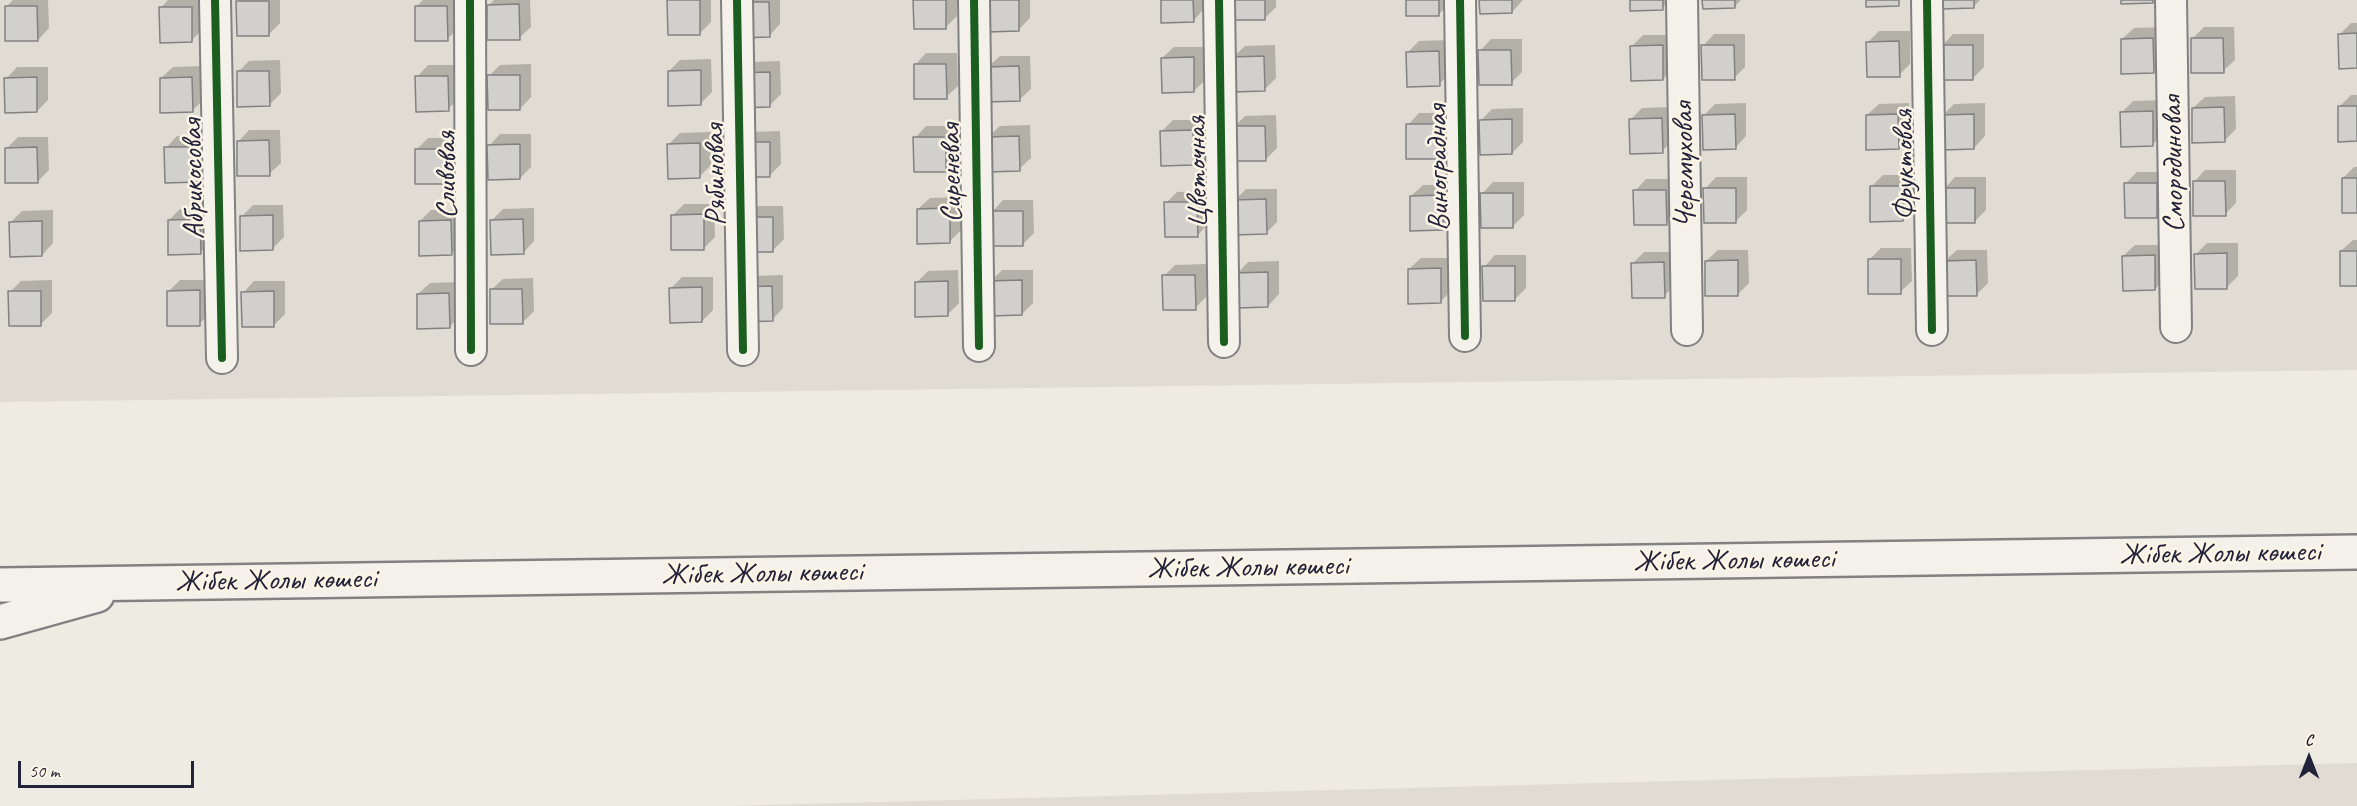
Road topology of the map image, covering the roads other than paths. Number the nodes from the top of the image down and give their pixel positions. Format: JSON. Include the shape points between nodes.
{"nodes":[{"id":1,"x":215,"y":0,"type":"edge"},
{"id":2,"x":470,"y":0,"type":"edge"},
{"id":3,"x":737,"y":0,"type":"edge"},
{"id":4,"x":974,"y":0,"type":"edge"},
{"id":5,"x":1219,"y":0,"type":"edge"},
{"id":6,"x":1460,"y":0,"type":"edge"},
{"id":7,"x":1682,"y":0,"type":"edge"},
{"id":8,"x":1927,"y":0,"type":"edge"},
{"id":9,"x":2171,"y":0,"type":"edge"},
{"id":10,"x":2176,"y":327,"type":"dead end"},
{"id":11,"x":1687,"y":330,"type":"dead end"},
{"id":12,"x":1932,"y":330,"type":"dead end"},
{"id":13,"x":1465,"y":336,"type":"dead end"},
{"id":14,"x":1224,"y":342,"type":"dead end"},
{"id":15,"x":979,"y":346,"type":"dead end"},
{"id":16,"x":471,"y":350,"type":"dead end"},
{"id":17,"x":743,"y":350,"type":"dead end"},
{"id":18,"x":222,"y":358,"type":"dead end"},
{"id":19,"x":2357,"y":552,"type":"edge"},
{"id":20,"x":139,"y":583,"type":"junction"},
{"id":21,"x":0,"y":585,"type":"edge"},
{"id":22,"x":0,"y":622,"type":"edge"}],
"edges":[{"from":1,"to":18,"type":"street","name":"Абрикосовая"},
{"from":2,"to":16,"type":"street","name":"Сливовая"},
{"from":3,"to":17,"type":"street","name":"Рябиновая"},
{"from":4,"to":15,"type":"street","name":"Сиреневая"},
{"from":5,"to":14,"type":"street","name":"Цветочная"},
{"from":6,"to":13,"type":"street","name":"Виноградная"},
{"from":7,"to":11,"type":"street","name":"Черемуховая"},
{"from":8,"to":12,"type":"street","name":"Фруктовая"},
{"from":9,"to":10,"type":"street","name":"Смородиновая"},
{"from":19,"to":20,"type":"highway","name":"Жібек Жолы көшесі"},
{"from":20,"to":21,"type":"highway"},
{"from":20,"to":22,"type":"highway"}]}
